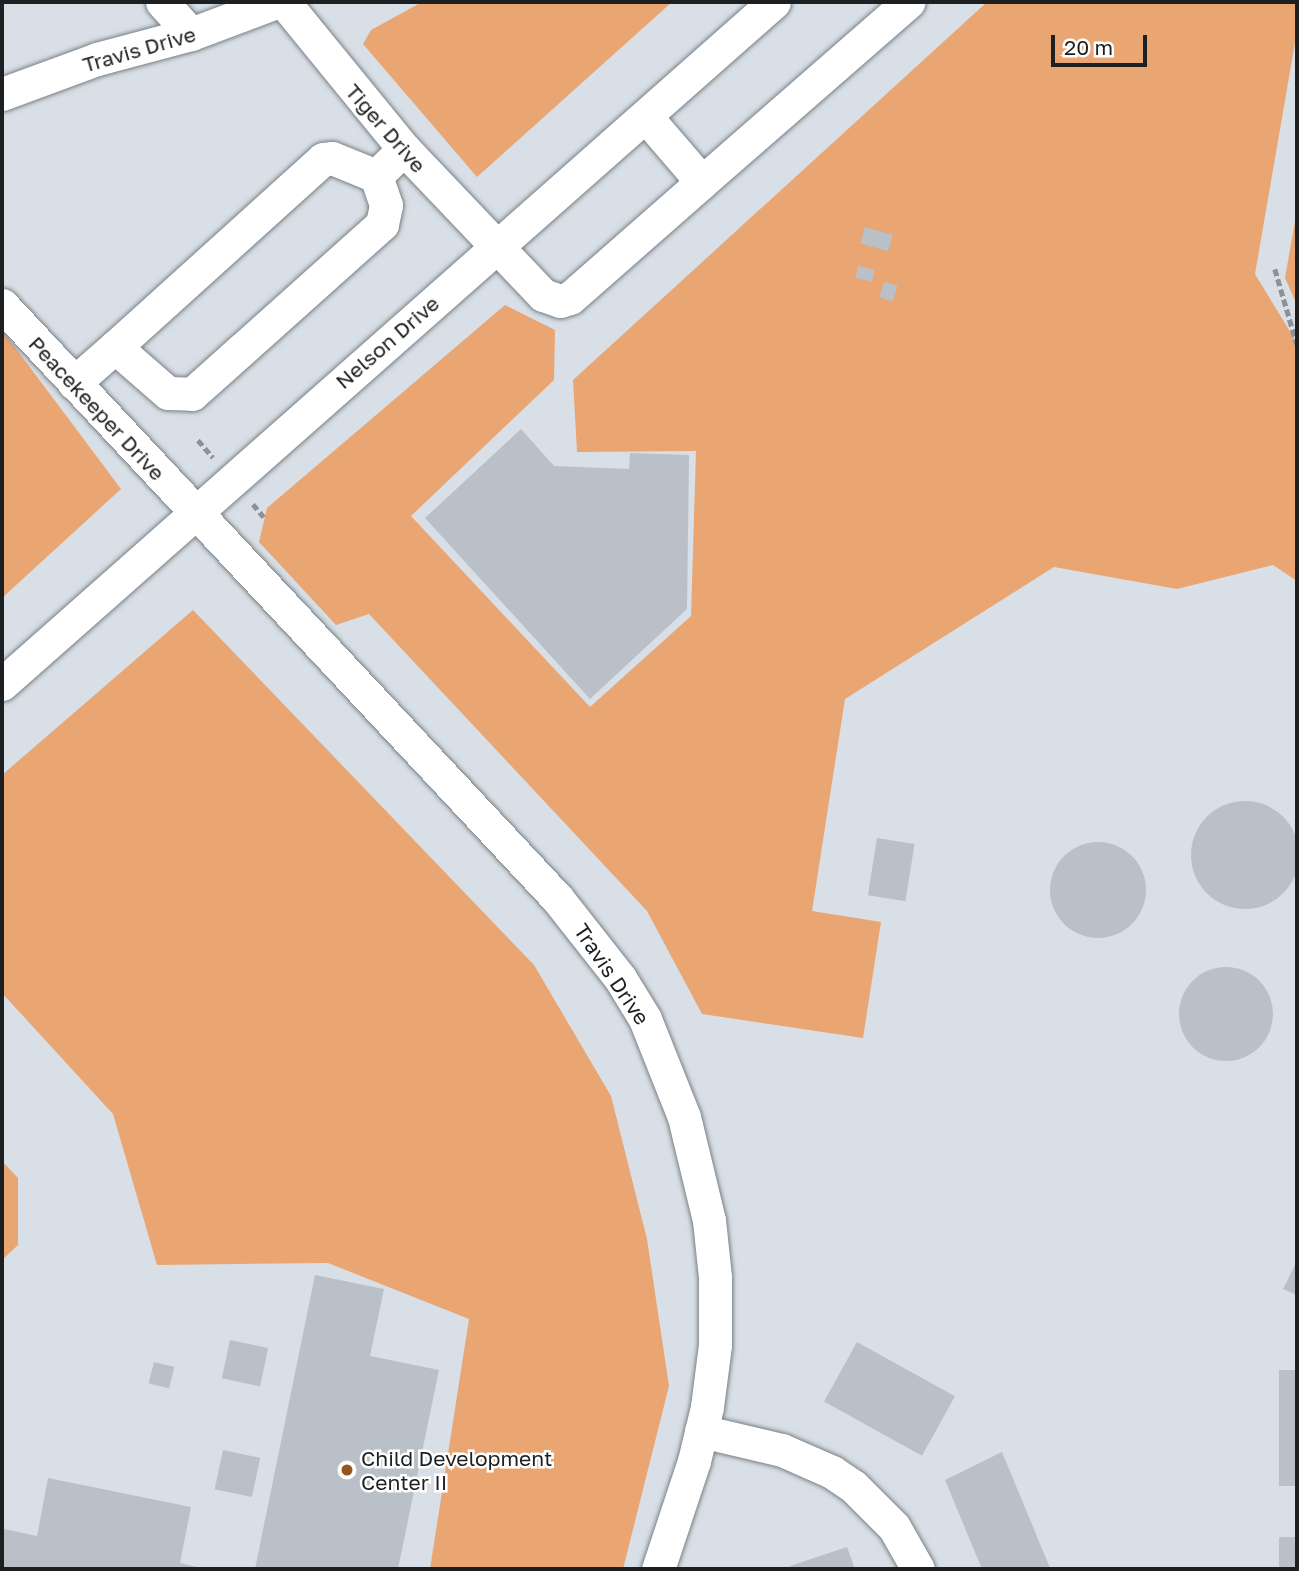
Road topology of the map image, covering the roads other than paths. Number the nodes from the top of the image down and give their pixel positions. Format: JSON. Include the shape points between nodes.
{"nodes":[{"id":1,"x":162,"y":2,"type":"edge"},
{"id":2,"x":276,"y":2,"type":"edge"},
{"id":3,"x":284,"y":2,"type":"edge"},
{"id":4,"x":774,"y":2,"type":"edge"},
{"id":5,"x":908,"y":2,"type":"edge"},
{"id":6,"x":191,"y":34,"type":"junction"},
{"id":7,"x":2,"y":94,"type":"edge"},
{"id":8,"x":647,"y":118,"type":"junction"},
{"id":9,"x":404,"y":149,"type":"junction"},
{"id":10,"x":376,"y":176,"type":"junction"},
{"id":11,"x":702,"y":183,"type":"junction"},
{"id":12,"x":495,"y":249,"type":"junction"},
{"id":13,"x":2,"y":305,"type":"edge"},
{"id":14,"x":115,"y":348,"type":"junction"},
{"id":15,"x":74,"y":383,"type":"junction"},
{"id":16,"x":192,"y":512,"type":"junction"},
{"id":17,"x":2,"y":684,"type":"edge"},
{"id":18,"x":701,"y":1431,"type":"junction"},
{"id":19,"x":658,"y":1569,"type":"edge"},
{"id":20,"x":918,"y":1569,"type":"edge"}],
"edges":[{"from":1,"to":6,"type":"street"},
{"from":2,"to":6,"type":"street","name":"Travis Drive"},
{"from":3,"to":9,"type":"street","name":"Tiger Drive"},
{"from":4,"to":8,"type":"street","name":"Nelson Drive"},
{"from":5,"to":11,"type":"street","name":"Tiger Drive"},
{"from":6,"to":7,"type":"street","name":"Travis Drive","via":[[97,59]]},
{"from":8,"to":11,"type":"street"},
{"from":8,"to":12,"type":"street","name":"Nelson Drive"},
{"from":9,"to":10,"type":"street"},
{"from":9,"to":12,"type":"street","name":"Tiger Drive"},
{"from":10,"to":14,"type":"street","via":[[332,158],[323,159]]},
{"from":10,"to":14,"type":"street","via":[[386,205],[382,224],[192,394],[168,393]]},
{"from":11,"to":12,"type":"street","name":"Tiger Drive","via":[[570,298],[560,301],[543,295]]},
{"from":12,"to":16,"type":"street","name":"Nelson Drive"},
{"from":13,"to":15,"type":"street","name":"Peacekeeper Drive"},
{"from":14,"to":15,"type":"street"},
{"from":15,"to":16,"type":"street","name":"Peacekeeper Drive"},
{"from":16,"to":17,"type":"street","name":"Nelson Drive"},
{"from":16,"to":18,"type":"street","name":"Travis Drive","via":[[557,898],[620,978],[645,1019],[684,1116],[709,1220],[715,1345]]},
{"from":18,"to":19,"type":"street","name":"Travis Drive"},
{"from":18,"to":20,"type":"street","via":[[782,1450],[832,1472],[894,1527]]}]}
